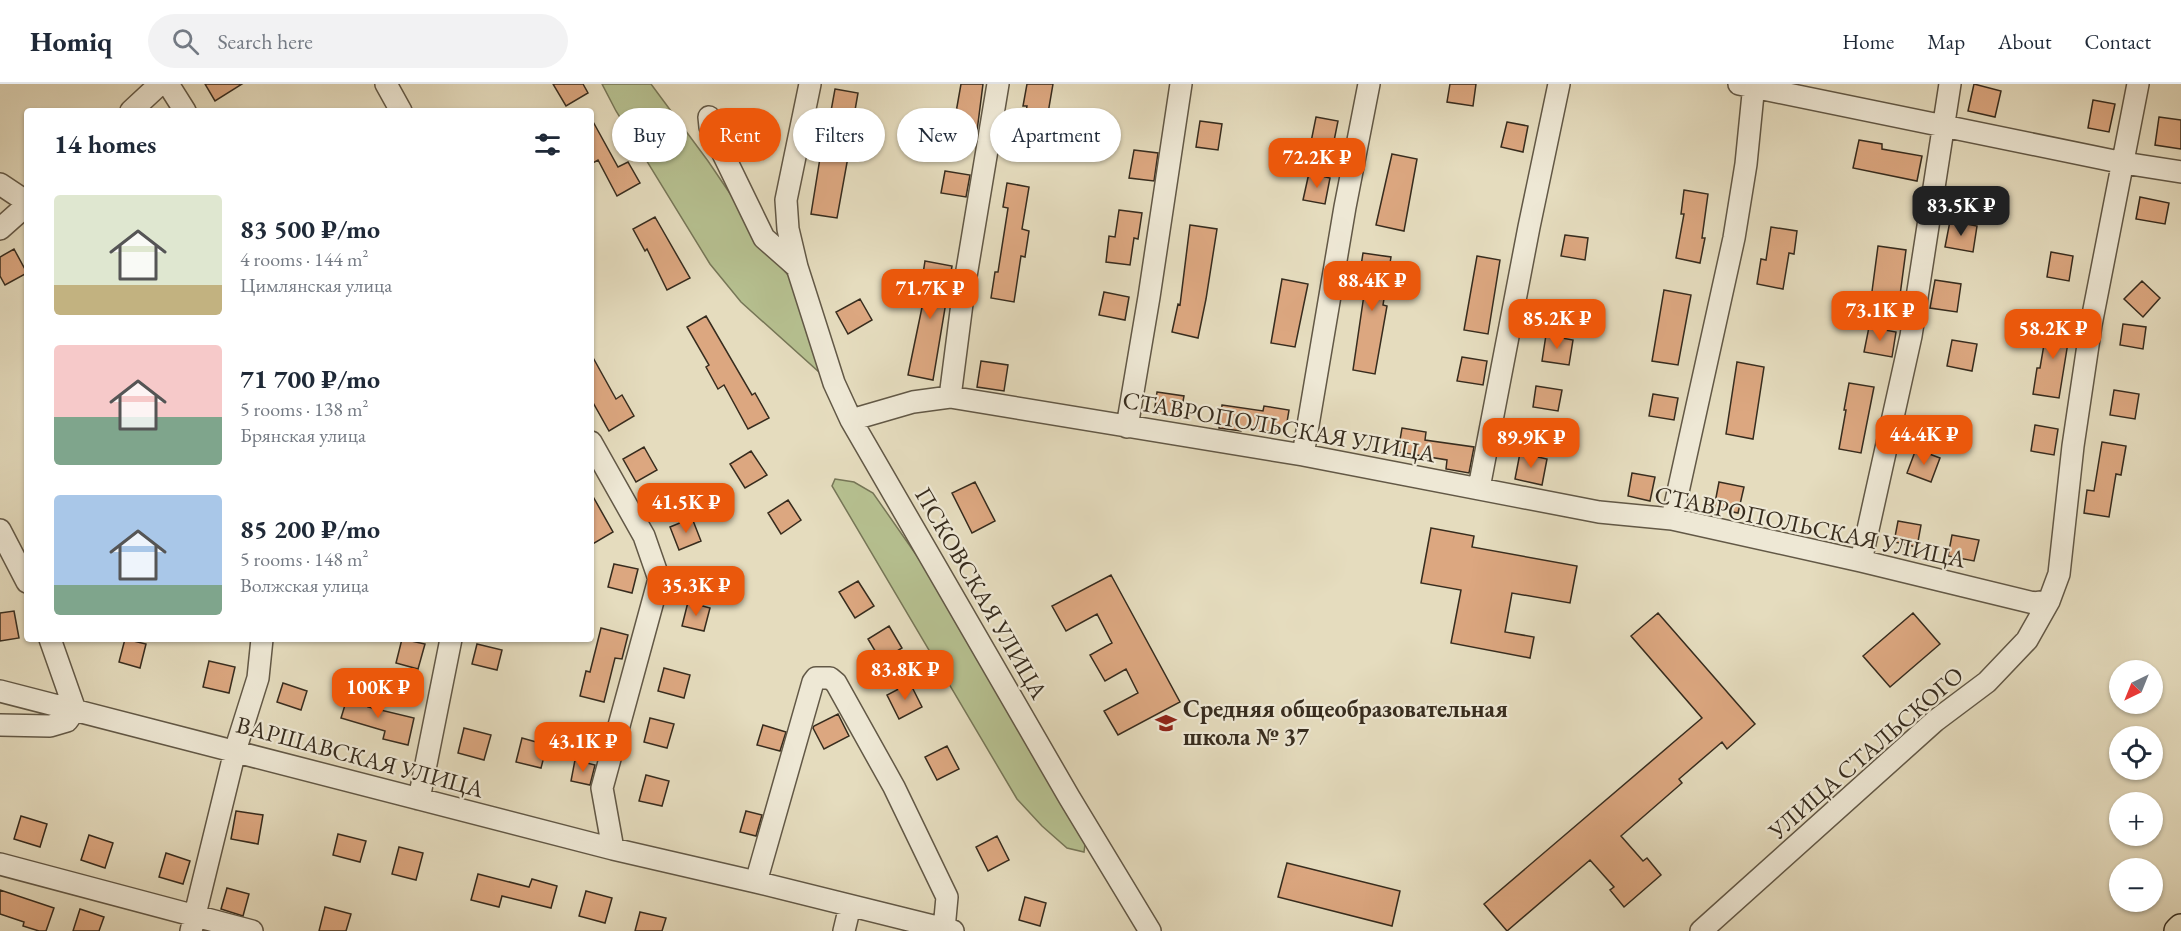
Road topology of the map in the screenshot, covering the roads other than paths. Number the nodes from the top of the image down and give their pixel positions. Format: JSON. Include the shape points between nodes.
{"nodes":[{"id":1,"x":160,"y":84,"type":"edge"},
{"id":2,"x":168,"y":84,"type":"edge"},
{"id":3,"x":386,"y":84,"type":"edge"},
{"id":4,"x":810,"y":84,"type":"edge"},
{"id":5,"x":998,"y":84,"type":"edge"},
{"id":6,"x":1181,"y":84,"type":"edge"},
{"id":7,"x":1369,"y":84,"type":"edge"},
{"id":8,"x":1559,"y":84,"type":"edge"},
{"id":9,"x":1950,"y":84,"type":"edge"},
{"id":10,"x":2138,"y":84,"type":"edge"},
{"id":11,"x":1749,"y":85,"type":"edge"},
{"id":12,"x":134,"y":108,"type":"edge"},
{"id":13,"x":183,"y":108,"type":"edge"},
{"id":14,"x":399,"y":108,"type":"edge"},
{"id":15,"x":1943,"y":124,"type":"junction"},
{"id":16,"x":727,"y":162,"type":"edge"},
{"id":17,"x":2124,"y":163,"type":"junction"},
{"id":18,"x":2181,"y":172,"type":"edge"},
{"id":19,"x":0,"y":184,"type":"edge"},
{"id":20,"x":24,"y":202,"type":"edge"},
{"id":21,"x":24,"y":207,"type":"edge"},
{"id":22,"x":0,"y":229,"type":"edge"},
{"id":23,"x":797,"y":267,"type":"junction"},
{"id":24,"x":950,"y":397,"type":"junction"},
{"id":25,"x":851,"y":420,"type":"junction"},
{"id":26,"x":1126,"y":427,"type":"junction"},
{"id":27,"x":594,"y":447,"type":"edge"},
{"id":28,"x":1304,"y":455,"type":"junction"},
{"id":29,"x":1479,"y":488,"type":"junction"},
{"id":30,"x":1672,"y":519,"type":"junction"},
{"id":31,"x":0,"y":530,"type":"edge"},
{"id":32,"x":1861,"y":561,"type":"junction"},
{"id":33,"x":24,"y":576,"type":"edge"},
{"id":34,"x":2049,"y":601,"type":"junction"},
{"id":35,"x":52,"y":642,"type":"edge"},
{"id":36,"x":262,"y":642,"type":"edge"},
{"id":37,"x":450,"y":642,"type":"edge"},
{"id":38,"x":0,"y":691,"type":"edge"},
{"id":39,"x":75,"y":710,"type":"junction"},
{"id":40,"x":0,"y":725,"type":"edge"},
{"id":41,"x":235,"y":751,"type":"junction"},
{"id":42,"x":419,"y":799,"type":"junction"},
{"id":43,"x":613,"y":849,"type":"junction"},
{"id":44,"x":0,"y":864,"type":"edge"},
{"id":45,"x":756,"y":882,"type":"junction"},
{"id":46,"x":850,"y":906,"type":"junction"},
{"id":47,"x":192,"y":923,"type":"edge"},
{"id":48,"x":948,"y":930,"type":"edge"},
{"id":49,"x":252,"y":931,"type":"edge"},
{"id":50,"x":844,"y":931,"type":"edge"},
{"id":51,"x":1150,"y":931,"type":"edge"},
{"id":52,"x":1701,"y":931,"type":"edge"}],
"edges":[{"from":1,"to":12,"type":"street"},
{"from":2,"to":13,"type":"street"},
{"from":3,"to":14,"type":"street"},
{"from":4,"to":23,"type":"street","name":"ПСКОВСКАЯ УЛИЦА","via":[[786,200]]},
{"from":5,"to":24,"type":"street"},
{"from":6,"to":26,"type":"street"},
{"from":7,"to":28,"type":"street"},
{"from":8,"to":29,"type":"street"},
{"from":9,"to":15,"type":"street"},
{"from":10,"to":17,"type":"street","name":"УЛИЦА СТАЛЬСКОГО"},
{"from":11,"to":15,"type":"street"},
{"from":11,"to":30,"type":"street","via":[[1746,164],[1734,238]]},
{"from":15,"to":17,"type":"street"},
{"from":15,"to":32,"type":"street","via":[[1911,336]]},
{"from":16,"to":23,"type":"street","via":[[764,238]]},
{"from":17,"to":18,"type":"street"},
{"from":17,"to":34,"type":"street","name":"УЛИЦА СТАЛЬСКОГО","via":[[2091,325],[2059,574]]},
{"from":19,"to":20,"type":"street"},
{"from":21,"to":22,"type":"street"},
{"from":23,"to":25,"type":"street","name":"ПСКОВСКАЯ УЛИЦА","via":[[834,383]]},
{"from":24,"to":25,"type":"street","name":"СТАВРОПОЛЬСКАЯ УЛИЦА","via":[[913,402]]},
{"from":24,"to":26,"type":"street","name":"СТАВРОПОЛЬСКАЯ УЛИЦА"},
{"from":25,"to":51,"type":"street","name":"ПСКОВСКАЯ УЛИЦА"},
{"from":26,"to":28,"type":"street","name":"СТАВРОПОЛЬСКАЯ УЛИЦА"},
{"from":27,"to":43,"type":"street","via":[[644,536],[659,579],[602,788]]},
{"from":28,"to":29,"type":"street","name":"СТАВРОПОЛЬСКАЯ УЛИЦА"},
{"from":29,"to":30,"type":"street","name":"СТАВРОПОЛЬСКАЯ УЛИЦА","via":[[1599,512]]},
{"from":30,"to":32,"type":"street","name":"СТАВРОПОЛЬСКАЯ УЛИЦА"},
{"from":31,"to":33,"type":"street"},
{"from":32,"to":34,"type":"street","name":"СТАВРОПОЛЬСКАЯ УЛИЦА","via":[[2034,603]]},
{"from":34,"to":52,"type":"street","name":"УЛИЦА СТАЛЬСКОГО","via":[[2027,640],[1987,682],[1935,721]]},
{"from":35,"to":39,"type":"street"},
{"from":36,"to":41,"type":"street","via":[[258,678]]},
{"from":37,"to":42,"type":"street"},
{"from":38,"to":39,"type":"street","name":"ВАРШАВСКАЯ УЛИЦА"},
{"from":39,"to":40,"type":"street","via":[[67,721],[50,726]]},
{"from":39,"to":41,"type":"street","name":"ВАРШАВСКАЯ УЛИЦА"},
{"from":41,"to":42,"type":"street","name":"ВАРШАВСКАЯ УЛИЦА"},
{"from":41,"to":47,"type":"street"},
{"from":42,"to":43,"type":"street","name":"ВАРШАВСКАЯ УЛИЦА"},
{"from":43,"to":45,"type":"street","name":"ВАРШАВСКАЯ УЛИЦА"},
{"from":44,"to":47,"type":"street"},
{"from":45,"to":46,"type":"street","name":"ВАРШАВСКАЯ УЛИЦА"},
{"from":45,"to":48,"type":"street","via":[[813,682],[816,678],[830,678],[837,682],[894,787],[947,897]]},
{"from":46,"to":48,"type":"street","name":"ВАРШАВСКАЯ УЛИЦА"},
{"from":46,"to":50,"type":"street"},
{"from":47,"to":49,"type":"street"}]}
